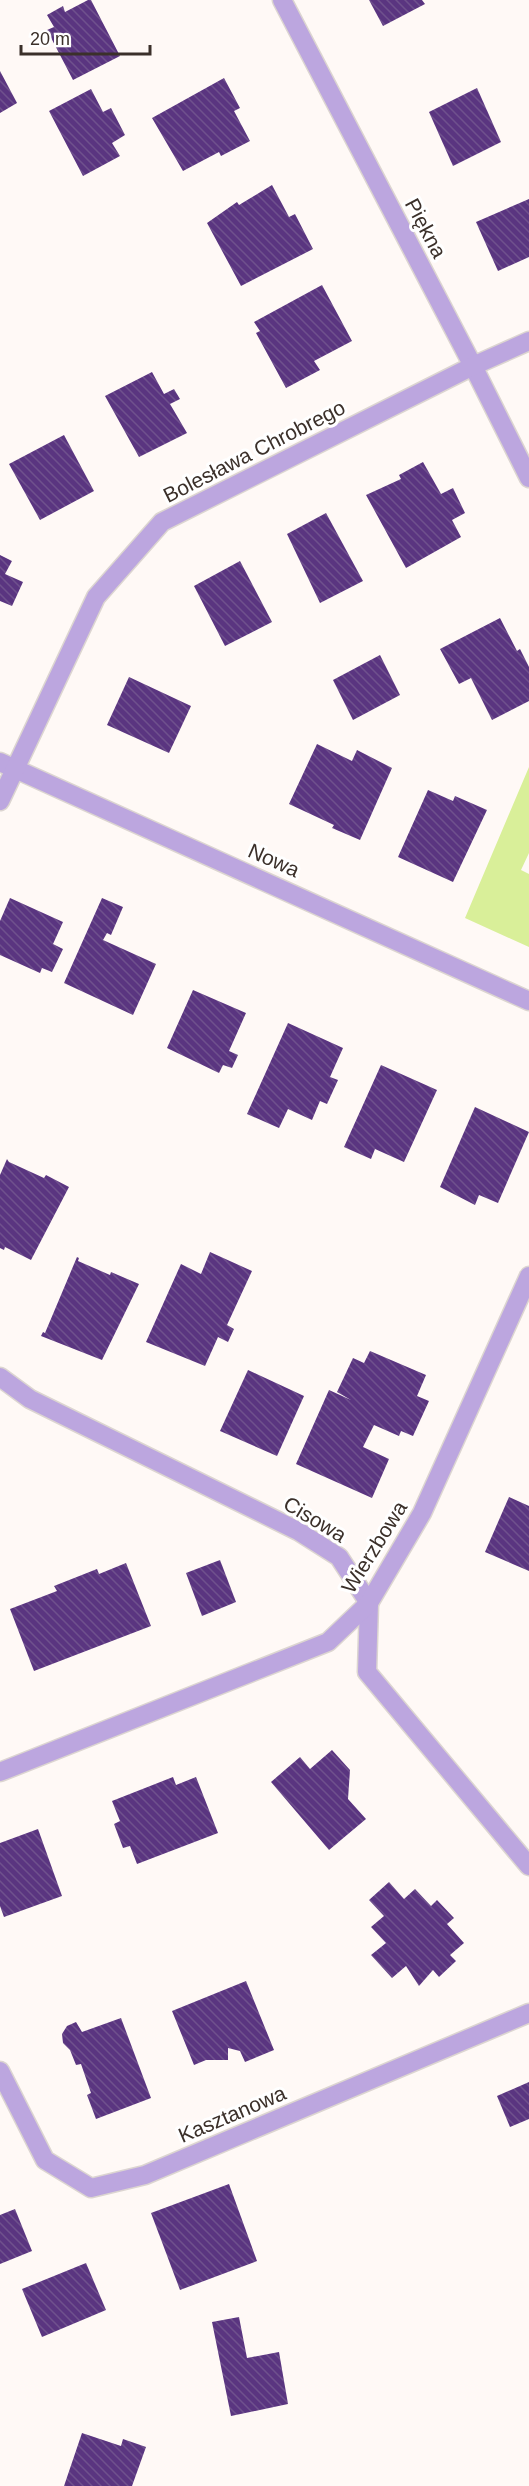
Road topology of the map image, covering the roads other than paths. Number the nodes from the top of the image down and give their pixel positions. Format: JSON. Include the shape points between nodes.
{"nodes":[{"id":1,"x":282,"y":0,"type":"edge"},
{"id":2,"x":529,"y":341,"type":"edge"},
{"id":3,"x":473,"y":366,"type":"junction"},
{"id":4,"x":529,"y":478,"type":"edge"},
{"id":5,"x":8,"y":766,"type":"edge"},
{"id":6,"x":0,"y":801,"type":"edge"},
{"id":7,"x":529,"y":1000,"type":"edge"},
{"id":8,"x":529,"y":1276,"type":"edge"},
{"id":9,"x":0,"y":1377,"type":"edge"},
{"id":10,"x":369,"y":1603,"type":"junction"},
{"id":11,"x":0,"y":1772,"type":"edge"},
{"id":12,"x":529,"y":1866,"type":"edge"},
{"id":13,"x":529,"y":2013,"type":"edge"},
{"id":14,"x":0,"y":2071,"type":"edge"}],
"edges":[{"from":1,"to":3,"type":"street","name":"Piękna"},
{"from":2,"to":3,"type":"street","name":"Bolesława Chrobrego"},
{"from":3,"to":4,"type":"street","name":"Piękna"},
{"from":3,"to":5,"type":"street","name":"Bolesława Chrobrego","via":[[162,522],[96,597]]},
{"from":5,"to":6,"type":"street","name":"Bolesława Chrobrego"},
{"from":5,"to":7,"type":"street","name":"Nowa"},
{"from":8,"to":10,"type":"street","name":"Wierzbowa","via":[[422,1513]]},
{"from":9,"to":10,"type":"street","name":"Cisowa","via":[[30,1399],[298,1531],[339,1557]]},
{"from":10,"to":11,"type":"street","name":"Wierzbowa","via":[[328,1642]]},
{"from":10,"to":12,"type":"street","via":[[367,1672]]},
{"from":13,"to":14,"type":"street","name":"Kasztanowa","via":[[145,2175],[91,2188],[45,2160]]}]}
